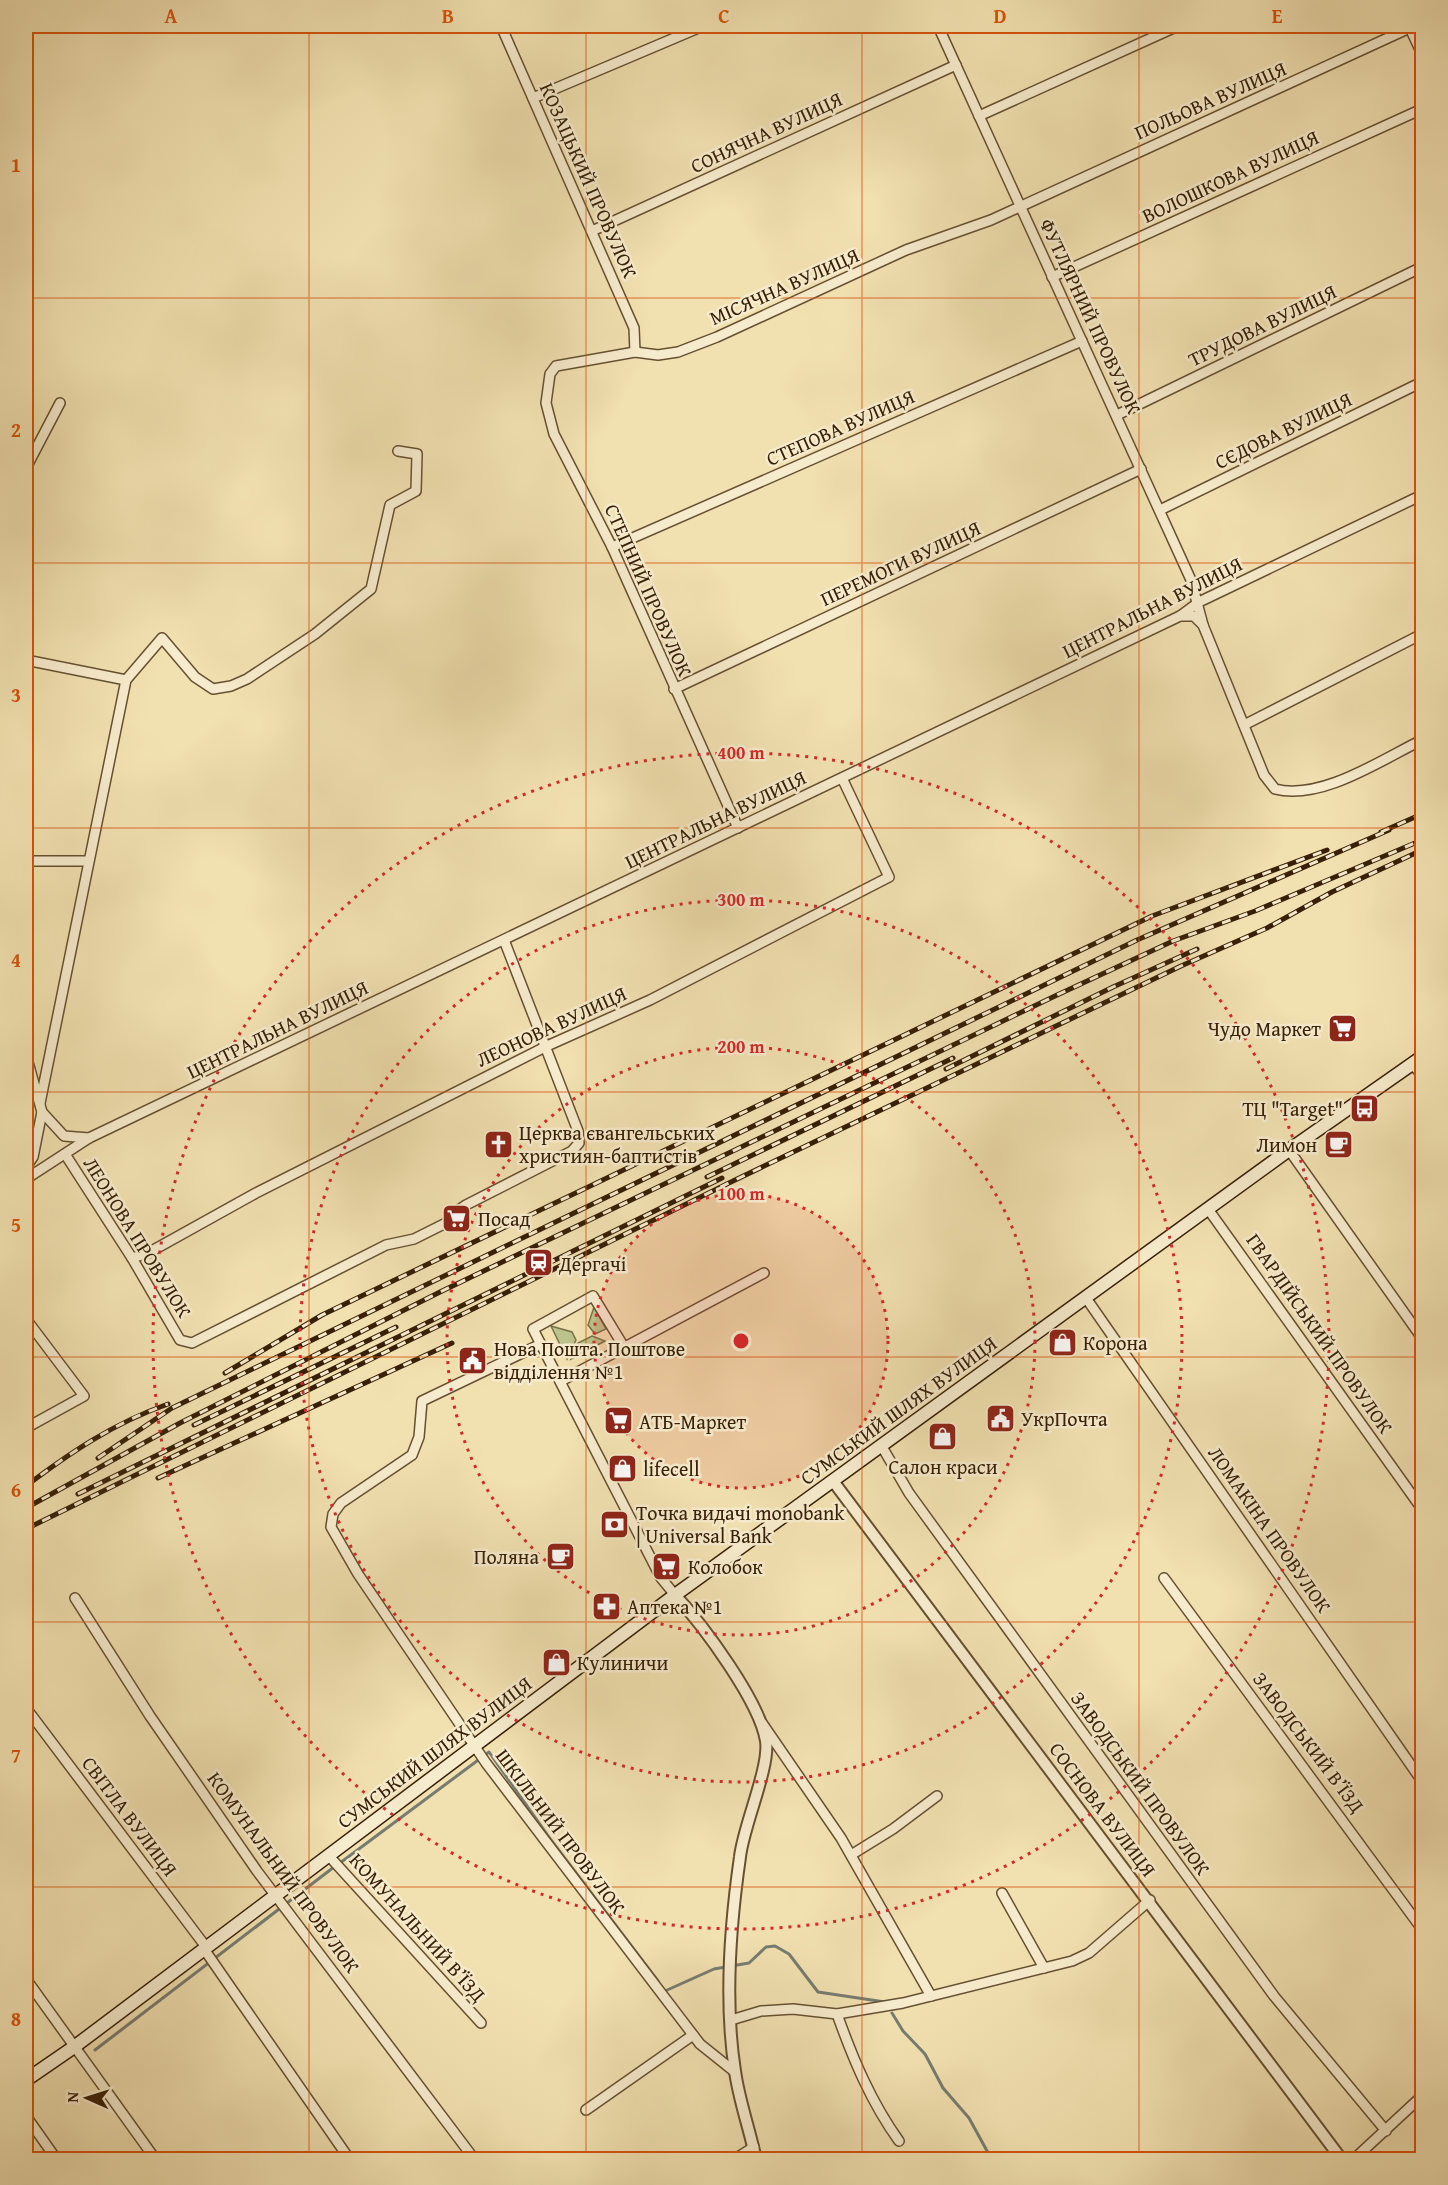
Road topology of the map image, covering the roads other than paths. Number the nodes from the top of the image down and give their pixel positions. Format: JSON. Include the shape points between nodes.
{"nodes":[{"id":1,"x":501,"y":26,"type":"edge"},
{"id":2,"x":703,"y":26,"type":"edge"},
{"id":3,"x":938,"y":26,"type":"edge"},
{"id":4,"x":1178,"y":26,"type":"edge"},
{"id":5,"x":1411,"y":26,"type":"edge"},
{"id":6,"x":1422,"y":54,"type":"edge"},
{"id":7,"x":956,"y":65,"type":"junction"},
{"id":8,"x":533,"y":99,"type":"junction"},
{"id":9,"x":1422,"y":109,"type":"edge"},
{"id":10,"x":979,"y":116,"type":"junction"},
{"id":11,"x":1020,"y":206,"type":"junction"},
{"id":12,"x":592,"y":231,"type":"junction"},
{"id":13,"x":1422,"y":267,"type":"edge"},
{"id":14,"x":1053,"y":277,"type":"junction"},
{"id":15,"x":1082,"y":341,"type":"junction"},
{"id":16,"x":635,"y":352,"type":"junction"},
{"id":17,"x":556,"y":366,"type":"joint"},
{"id":18,"x":1422,"y":382,"type":"edge"},
{"id":19,"x":60,"y":403,"type":"dead end"},
{"id":20,"x":1117,"y":415,"type":"junction"},
{"id":21,"x":398,"y":451,"type":"dead end"},
{"id":22,"x":26,"y":468,"type":"edge"},
{"id":23,"x":1141,"y":469,"type":"junction"},
{"id":24,"x":1422,"y":495,"type":"edge"},
{"id":25,"x":1160,"y":510,"type":"junction"},
{"id":26,"x":612,"y":547,"type":"junction"},
{"id":27,"x":1198,"y":602,"type":"junction"},
{"id":28,"x":1180,"y":616,"type":"junction"},
{"id":29,"x":1203,"y":625,"type":"junction"},
{"id":30,"x":1422,"y":634,"type":"edge"},
{"id":31,"x":26,"y":660,"type":"edge"},
{"id":32,"x":126,"y":680,"type":"junction"},
{"id":33,"x":674,"y":689,"type":"junction"},
{"id":34,"x":1244,"y":725,"type":"junction"},
{"id":35,"x":1422,"y":740,"type":"edge"},
{"id":36,"x":842,"y":778,"type":"junction"},
{"id":37,"x":738,"y":828,"type":"junction"},
{"id":38,"x":26,"y":861,"type":"edge"},
{"id":39,"x":87,"y":861,"type":"junction"},
{"id":40,"x":504,"y":940,"type":"junction"},
{"id":41,"x":547,"y":1046,"type":"junction"},
{"id":42,"x":26,"y":1055,"type":"edge"},
{"id":43,"x":1417,"y":1061,"type":"edge"},
{"id":44,"x":1422,"y":1075,"type":"edge"},
{"id":45,"x":41,"y":1107,"type":"junction"},
{"id":46,"x":90,"y":1138,"type":"junction"},
{"id":47,"x":1289,"y":1150,"type":"junction"},
{"id":48,"x":65,"y":1154,"type":"junction"},
{"id":49,"x":26,"y":1167,"type":"edge"},
{"id":50,"x":26,"y":1179,"type":"edge"},
{"id":51,"x":1208,"y":1209,"type":"junction"},
{"id":52,"x":132,"y":1258,"type":"junction"},
{"id":53,"x":764,"y":1273,"type":"dead end"},
{"id":54,"x":1086,"y":1298,"type":"junction"},
{"id":55,"x":26,"y":1319,"type":"edge"},
{"id":56,"x":1422,"y":1338,"type":"edge"},
{"id":57,"x":541,"y":1344,"type":"junction"},
{"id":58,"x":624,"y":1347,"type":"junction"},
{"id":59,"x":561,"y":1381,"type":"junction"},
{"id":60,"x":26,"y":1428,"type":"edge"},
{"id":61,"x":881,"y":1445,"type":"junction"},
{"id":62,"x":833,"y":1481,"type":"junction"},
{"id":63,"x":1422,"y":1509,"type":"edge"},
{"id":64,"x":1164,"y":1578,"type":"dead end"},
{"id":65,"x":675,"y":1595,"type":"junction"},
{"id":66,"x":75,"y":1599,"type":"dead end"},
{"id":67,"x":26,"y":1708,"type":"edge"},
{"id":68,"x":758,"y":1716,"type":"junction"},
{"id":69,"x":474,"y":1746,"type":"junction"},
{"id":70,"x":1422,"y":1781,"type":"edge"},
{"id":71,"x":937,"y":1796,"type":"dead end"},
{"id":72,"x":328,"y":1855,"type":"junction"},
{"id":73,"x":851,"y":1855,"type":"junction"},
{"id":74,"x":1002,"y":1893,"type":"dead end"},
{"id":75,"x":276,"y":1894,"type":"junction"},
{"id":76,"x":1150,"y":1900,"type":"junction"},
{"id":77,"x":1422,"y":1929,"type":"edge"},
{"id":78,"x":205,"y":1948,"type":"junction"},
{"id":79,"x":1044,"y":1968,"type":"junction"},
{"id":80,"x":26,"y":1979,"type":"edge"},
{"id":81,"x":931,"y":1996,"type":"junction"},
{"id":82,"x":837,"y":2014,"type":"junction"},
{"id":83,"x":731,"y":2020,"type":"junction"},
{"id":84,"x":481,"y":2023,"type":"dead end"},
{"id":85,"x":693,"y":2035,"type":"junction"},
{"id":86,"x":74,"y":2047,"type":"junction"},
{"id":87,"x":735,"y":2072,"type":"junction"},
{"id":88,"x":26,"y":2080,"type":"edge"},
{"id":89,"x":1422,"y":2096,"type":"edge"},
{"id":90,"x":586,"y":2110,"type":"dead end"},
{"id":91,"x":26,"y":2116,"type":"edge"},
{"id":92,"x":1386,"y":2131,"type":"junction"},
{"id":93,"x":899,"y":2141,"type":"dead end"},
{"id":94,"x":754,"y":2147,"type":"junction"},
{"id":95,"x":57,"y":2160,"type":"edge"},
{"id":96,"x":156,"y":2160,"type":"edge"},
{"id":97,"x":350,"y":2160,"type":"edge"},
{"id":98,"x":475,"y":2160,"type":"edge"},
{"id":99,"x":733,"y":2160,"type":"edge"},
{"id":100,"x":756,"y":2160,"type":"edge"},
{"id":101,"x":1342,"y":2160,"type":"edge"},
{"id":102,"x":1353,"y":2160,"type":"edge"}],
"edges":[{"from":1,"to":8,"type":"street","name":"КОЗАЦЬКИЙ ПРОВУЛОК"},
{"from":2,"to":8,"type":"street"},
{"from":3,"to":7,"type":"street","name":"ФУТЛЯРНИЙ ПРОВУЛОК"},
{"from":4,"to":10,"type":"street"},
{"from":5,"to":6,"type":"street"},
{"from":5,"to":11,"type":"street","name":"ПОЛЬОВА ВУЛИЦЯ"},
{"from":7,"to":10,"type":"street","name":"ФУТЛЯРНИЙ ПРОВУЛОК"},
{"from":7,"to":12,"type":"street","name":"СОНЯЧНА ВУЛИЦЯ"},
{"from":8,"to":12,"type":"street","name":"КОЗАЦЬКИЙ ПРОВУЛОК"},
{"from":9,"to":14,"type":"street","name":"ВОЛОШКОВА ВУЛИЦЯ"},
{"from":10,"to":11,"type":"street","name":"ФУТЛЯРНИЙ ПРОВУЛОК"},
{"from":11,"to":14,"type":"street","name":"ФУТЛЯРНИЙ ПРОВУЛОК"},
{"from":11,"to":16,"type":"street","name":"МІСЯЧНА ВУЛИЦЯ","via":[[906,250],[678,352]]},
{"from":12,"to":16,"type":"street","name":"КОЗАЦЬКИЙ ПРОВУЛОК","via":[[634,328]]},
{"from":13,"to":20,"type":"street","name":"ТРУДОВА ВУЛИЦЯ"},
{"from":14,"to":15,"type":"street","name":"ФУТЛЯРНИЙ ПРОВУЛОК"},
{"from":15,"to":20,"type":"street","name":"ФУТЛЯРНИЙ ПРОВУЛОК"},
{"from":15,"to":26,"type":"street","name":"СТЕПОВА ВУЛИЦЯ"},
{"from":16,"to":17,"type":"street","name":"МІСЯЧНА ВУЛИЦЯ"},
{"from":17,"to":26,"type":"street","name":"СТЕПНИЙ ПРОВУЛОК","via":[[550,374],[546,403],[554,434]]},
{"from":18,"to":25,"type":"street","name":"СЄДОВА ВУЛИЦЯ"},
{"from":19,"to":22,"type":"street"},
{"from":20,"to":23,"type":"street","name":"ФУТЛЯРНИЙ ПРОВУЛОК"},
{"from":21,"to":32,"type":"street","via":[[417,454],[416,491],[390,505],[371,589],[315,634],[231,686],[213,689],[195,676],[162,638]]},
{"from":23,"to":25,"type":"street","name":"ФУТЛЯРНИЙ ПРОВУЛОК"},
{"from":23,"to":33,"type":"street","name":"ПЕРЕМОГИ ВУЛИЦЯ"},
{"from":24,"to":27,"type":"street","name":"ЦЕНТРАЛЬНА ВУЛИЦЯ"},
{"from":25,"to":27,"type":"street","name":"ФУТЛЯРНИЙ ПРОВУЛОК"},
{"from":26,"to":33,"type":"street","name":"СТЕПНИЙ ПРОВУЛОК"},
{"from":27,"to":28,"type":"street","name":"ЦЕНТРАЛЬНА ВУЛИЦЯ"},
{"from":27,"to":29,"type":"street","name":"ФУТЛЯРНИЙ ПРОВУЛОК"},
{"from":28,"to":29,"type":"street","via":[[1194,616]]},
{"from":28,"to":36,"type":"street","name":"ЦЕНТРАЛЬНА ВУЛИЦЯ"},
{"from":29,"to":34,"type":"street","name":"ФУТЛЯРНИЙ ПРОВУЛОК"},
{"from":30,"to":34,"type":"street"},
{"from":31,"to":32,"type":"street"},
{"from":32,"to":39,"type":"street"},
{"from":33,"to":37,"type":"street","name":"СТЕПНИЙ ПРОВУЛОК"},
{"from":34,"to":35,"type":"street","name":"ФУТЛЯРНИЙ ПРОВУЛОК","via":[[1264,775],[1275,789],[1287,792],[1306,792],[1336,782]]},
{"from":36,"to":37,"type":"street","name":"ЦЕНТРАЛЬНА ВУЛИЦЯ"},
{"from":36,"to":41,"type":"street","name":"ЛЕОНОВА ВУЛИЦЯ","via":[[889,877],[650,1000]]},
{"from":37,"to":40,"type":"street","name":"ЦЕНТРАЛЬНА ВУЛИЦЯ"},
{"from":38,"to":39,"type":"street"},
{"from":39,"to":45,"type":"street"},
{"from":40,"to":41,"type":"street"},
{"from":40,"to":46,"type":"street","name":"ЦЕНТРАЛЬНА ВУЛИЦЯ"},
{"from":41,"to":52,"type":"street","name":"ЛЕОНОВА ВУЛИЦЯ"},
{"from":41,"to":52,"type":"street","name":"ЛЕОНОВА ПРОВУЛОК","via":[[579,1143],[572,1151],[466,1205],[446,1223],[414,1239],[386,1245],[192,1343],[180,1340]]},
{"from":42,"to":45,"type":"street"},
{"from":43,"to":44,"type":"street"},
{"from":43,"to":47,"type":"main road","name":"СУМСЬКИЙ ШЛЯХ ВУЛИЦЯ"},
{"from":45,"to":46,"type":"street","via":[[64,1136]]},
{"from":45,"to":49,"type":"street","via":[[33,1157]]},
{"from":46,"to":48,"type":"street","name":"ЦЕНТРАЛЬНА ВУЛИЦЯ"},
{"from":47,"to":51,"type":"main road","name":"СУМСЬКИЙ ШЛЯХ ВУЛИЦЯ"},
{"from":47,"to":56,"type":"street"},
{"from":48,"to":50,"type":"street","name":"ЦЕНТРАЛЬНА ВУЛИЦЯ"},
{"from":48,"to":52,"type":"street","name":"ЛЕОНОВА ПРОВУЛОК"},
{"from":51,"to":54,"type":"main road","name":"СУМСЬКИЙ ШЛЯХ ВУЛИЦЯ"},
{"from":51,"to":63,"type":"street","name":"ГВАРДІЙСЬКИЙ ПРОВУЛОК"},
{"from":53,"to":58,"type":"street"},
{"from":54,"to":61,"type":"main road","name":"СУМСЬКИЙ ШЛЯХ ВУЛИЦЯ"},
{"from":54,"to":70,"type":"street","name":"ЛОМАКІНА ПРОВУЛОК"},
{"from":55,"to":60,"type":"street","via":[[84,1396]]},
{"from":57,"to":58,"type":"street","via":[[533,1329],[593,1296]]},
{"from":57,"to":59,"type":"street"},
{"from":57,"to":69,"type":"street","name":"ШКІЛЬНИЙ ПРОВУЛОК","via":[[422,1401],[419,1437],[412,1455],[341,1503],[333,1514],[331,1527],[358,1574]]},
{"from":58,"to":59,"type":"street"},
{"from":59,"to":65,"type":"street","via":[[661,1578]]},
{"from":61,"to":62,"type":"main road","name":"СУМСЬКИЙ ШЛЯХ ВУЛИЦЯ"},
{"from":61,"to":92,"type":"street","name":"ЗАВОДСЬКИЙ ПРОВУЛОК","via":[[909,1493],[1274,1996]]},
{"from":62,"to":65,"type":"main road","name":"СУМСЬКИЙ ШЛЯХ ВУЛИЦЯ"},
{"from":62,"to":76,"type":"street","name":"СОСНОВА ВУЛИЦЯ"},
{"from":64,"to":77,"type":"street","name":"ЗАВОДСЬКИЙ В’ЇЗД"},
{"from":65,"to":68,"type":"street","via":[[724,1660]]},
{"from":65,"to":69,"type":"main road","name":"СУМСЬКИЙ ШЛЯХ ВУЛИЦЯ"},
{"from":66,"to":75,"type":"street","name":"КОМУНАЛЬНИЙ ПРОВУЛОК","via":[[150,1716]]},
{"from":67,"to":78,"type":"street","name":"СВІТЛА ВУЛИЦЯ"},
{"from":68,"to":73,"type":"street"},
{"from":68,"to":83,"type":"street","via":[[766,1743],[740,1854]]},
{"from":69,"to":72,"type":"main road","name":"СУМСЬКИЙ ШЛЯХ ВУЛИЦЯ"},
{"from":69,"to":85,"type":"street","name":"ШКІЛЬНИЙ ПРОВУЛОК"},
{"from":71,"to":73,"type":"street"},
{"from":72,"to":75,"type":"main road","name":"СУМСЬКИЙ ШЛЯХ ВУЛИЦЯ"},
{"from":72,"to":84,"type":"street","name":"КОМУНАЛЬНИЙ В’ЇЗД"},
{"from":73,"to":81,"type":"street"},
{"from":74,"to":79,"type":"street"},
{"from":75,"to":78,"type":"main road","name":"СУМСЬКИЙ ШЛЯХ ВУЛИЦЯ"},
{"from":75,"to":98,"type":"street","name":"КОМУНАЛЬНИЙ ПРОВУЛОК"},
{"from":76,"to":79,"type":"street","via":[[1089,1953]]},
{"from":76,"to":101,"type":"street","name":"СОСНОВА ВУЛИЦЯ"},
{"from":78,"to":86,"type":"main road","name":"СУМСЬКИЙ ШЛЯХ ВУЛИЦЯ"},
{"from":78,"to":97,"type":"street","name":"СВІТЛА ВУЛИЦЯ"},
{"from":79,"to":81,"type":"street"},
{"from":80,"to":86,"type":"street"},
{"from":81,"to":82,"type":"street"},
{"from":82,"to":83,"type":"street","via":[[761,2011]]},
{"from":82,"to":93,"type":"street","via":[[882,2118]]},
{"from":83,"to":87,"type":"street"},
{"from":85,"to":87,"type":"street","name":"ШКІЛЬНИЙ ПРОВУЛОК"},
{"from":85,"to":90,"type":"street"},
{"from":86,"to":88,"type":"main road","name":"СУМСЬКИЙ ШЛЯХ ВУЛИЦЯ"},
{"from":86,"to":96,"type":"street"},
{"from":87,"to":94,"type":"street"},
{"from":89,"to":92,"type":"street"},
{"from":91,"to":95,"type":"street"},
{"from":92,"to":102,"type":"street"},
{"from":94,"to":99,"type":"street"},
{"from":94,"to":100,"type":"street"}]}
